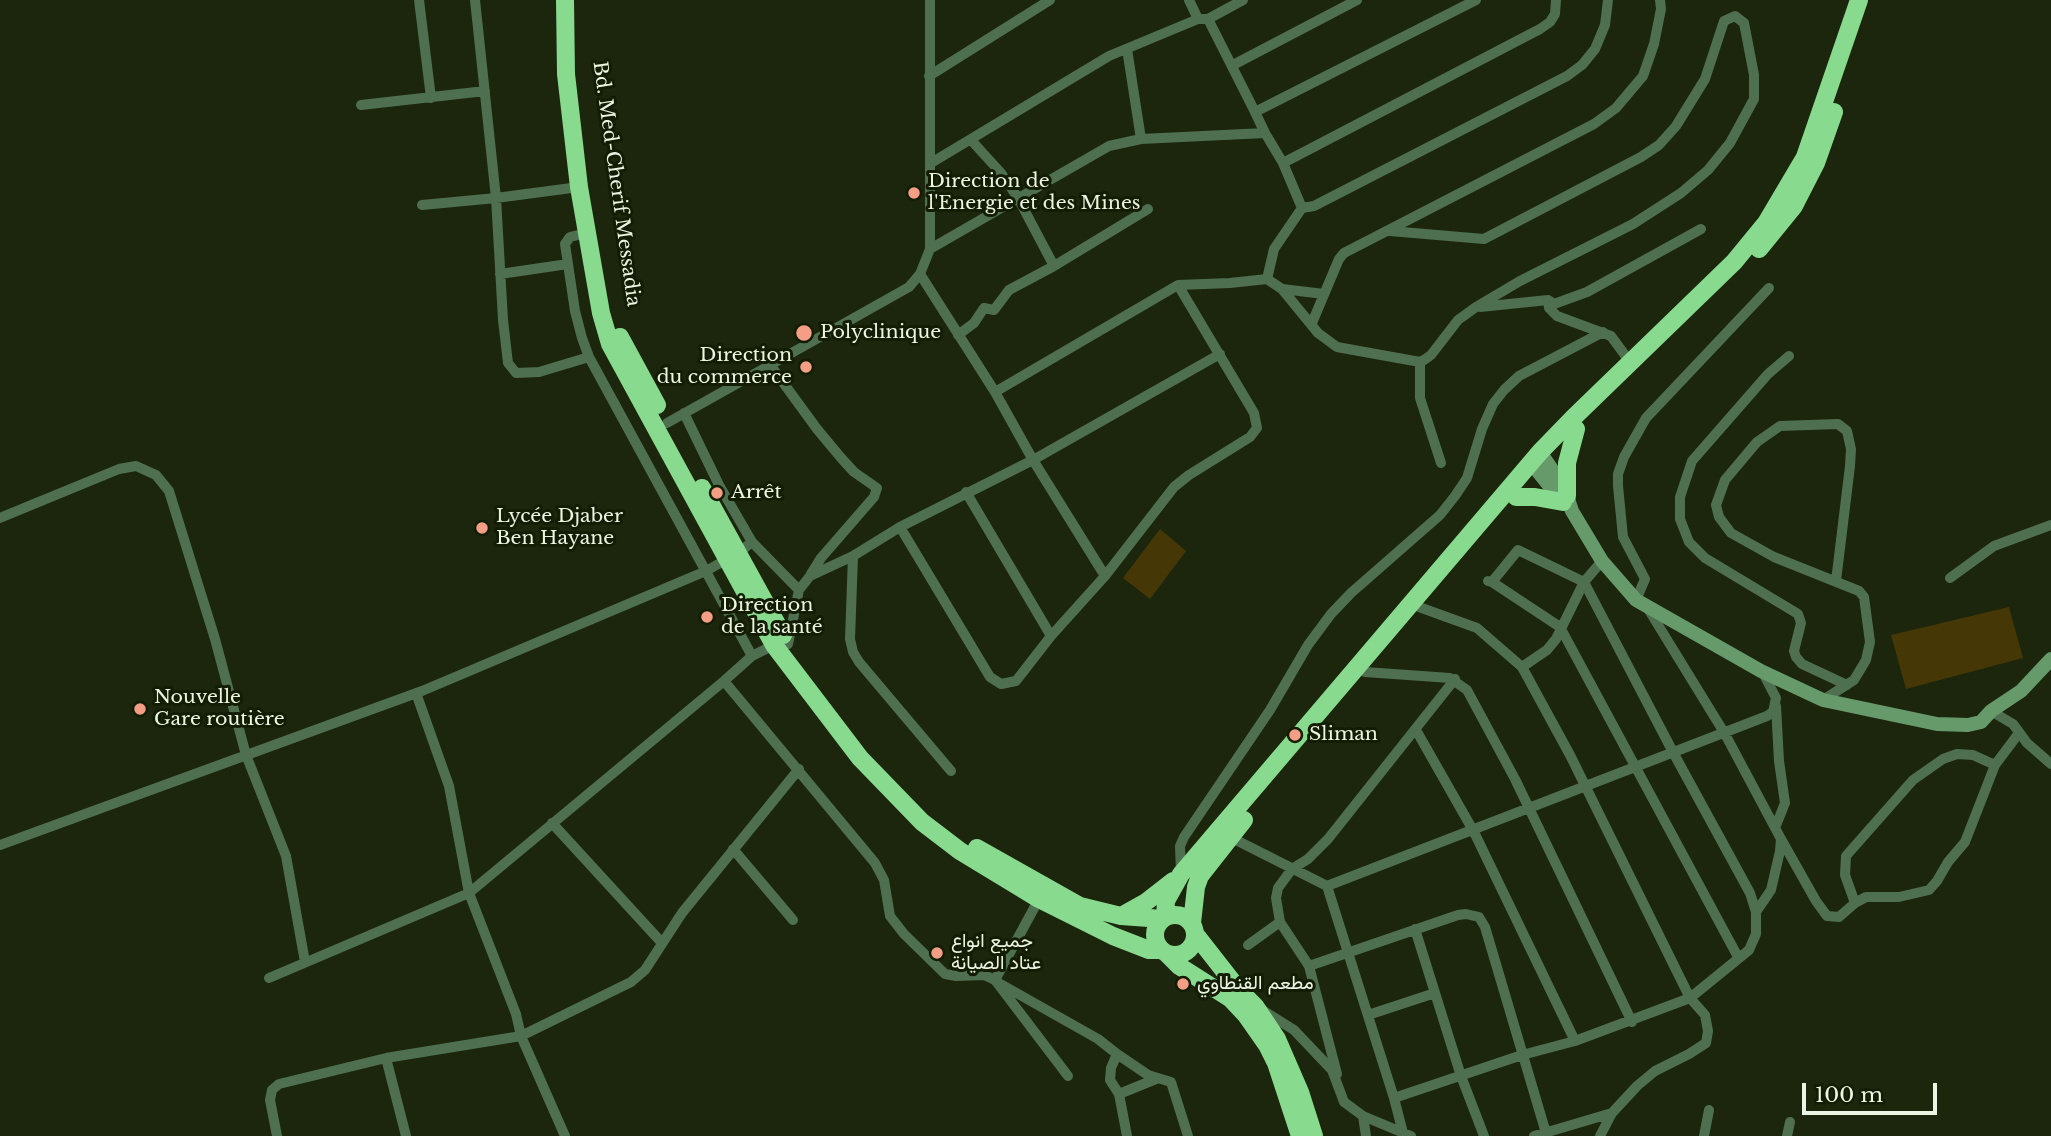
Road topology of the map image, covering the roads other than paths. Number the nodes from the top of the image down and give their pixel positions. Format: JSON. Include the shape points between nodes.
{"nodes":[{"id":1,"x":419,"y":0,"type":"edge"},
{"id":2,"x":475,"y":0,"type":"edge"},
{"id":3,"x":565,"y":0,"type":"edge"},
{"id":4,"x":577,"y":0,"type":"edge"},
{"id":5,"x":930,"y":0,"type":"edge"},
{"id":6,"x":1050,"y":0,"type":"edge"},
{"id":7,"x":1189,"y":0,"type":"edge"},
{"id":8,"x":1243,"y":0,"type":"edge"},
{"id":9,"x":1357,"y":0,"type":"edge"},
{"id":10,"x":1476,"y":0,"type":"edge"},
{"id":11,"x":1556,"y":0,"type":"edge"},
{"id":12,"x":1608,"y":0,"type":"edge"},
{"id":13,"x":1660,"y":0,"type":"edge"},
{"id":14,"x":1859,"y":0,"type":"edge"},
{"id":15,"x":1871,"y":0,"type":"edge"},
{"id":16,"x":1203,"y":19,"type":"junction"},
{"id":17,"x":1127,"y":49,"type":"junction"},
{"id":18,"x":1233,"y":65,"type":"junction"},
{"id":19,"x":929,"y":76,"type":"junction"},
{"id":20,"x":485,"y":91,"type":"junction"},
{"id":21,"x":431,"y":98,"type":"junction"},
{"id":22,"x":361,"y":105,"type":"dead end"},
{"id":23,"x":1255,"y":112,"type":"junction"},
{"id":24,"x":1265,"y":133,"type":"junction"},
{"id":25,"x":1141,"y":139,"type":"junction"},
{"id":26,"x":971,"y":140,"type":"junction"},
{"id":27,"x":931,"y":163,"type":"junction"},
{"id":28,"x":1283,"y":163,"type":"junction"},
{"id":29,"x":579,"y":187,"type":"junction"},
{"id":30,"x":496,"y":198,"type":"junction"},
{"id":31,"x":1018,"y":198,"type":"junction"},
{"id":32,"x":422,"y":205,"type":"dead end"},
{"id":33,"x":1302,"y":208,"type":"junction"},
{"id":34,"x":1148,"y":209,"type":"dead end"},
{"id":35,"x":1701,"y":229,"type":"dead end"},
{"id":36,"x":1390,"y":231,"type":"junction"},
{"id":37,"x":586,"y":233,"type":"junction"},
{"id":38,"x":930,"y":249,"type":"junction"},
{"id":39,"x":568,"y":264,"type":"junction"},
{"id":40,"x":1054,"y":266,"type":"junction"},
{"id":41,"x":500,"y":274,"type":"junction"},
{"id":42,"x":920,"y":274,"type":"junction"},
{"id":43,"x":1267,"y":279,"type":"junction"},
{"id":44,"x":1178,"y":285,"type":"junction"},
{"id":45,"x":1769,"y":288,"type":"dead end"},
{"id":46,"x":1282,"y":289,"type":"junction"},
{"id":47,"x":1324,"y":294,"type":"junction"},
{"id":48,"x":1548,"y":300,"type":"junction"},
{"id":49,"x":1476,"y":307,"type":"junction"},
{"id":50,"x":1311,"y":323,"type":"junction"},
{"id":51,"x":1603,"y":331,"type":"junction"},
{"id":52,"x":958,"y":335,"type":"junction"},
{"id":53,"x":1220,"y":354,"type":"junction"},
{"id":54,"x":1789,"y":356,"type":"dead end"},
{"id":55,"x":589,"y":357,"type":"junction"},
{"id":56,"x":1420,"y":362,"type":"junction"},
{"id":57,"x":1630,"y":362,"type":"junction"},
{"id":58,"x":771,"y":366,"type":"junction"},
{"id":59,"x":995,"y":392,"type":"junction"},
{"id":60,"x":684,"y":413,"type":"junction"},
{"id":61,"x":667,"y":422,"type":"junction"},
{"id":62,"x":1576,"y":429,"type":"junction"},
{"id":63,"x":1033,"y":460,"type":"junction"},
{"id":64,"x":1539,"y":462,"type":"junction"},
{"id":65,"x":1441,"y":463,"type":"dead end"},
{"id":66,"x":966,"y":492,"type":"junction"},
{"id":67,"x":1516,"y":498,"type":"junction"},
{"id":68,"x":1567,"y":503,"type":"junction"},
{"id":69,"x":0,"y":518,"type":"edge"},
{"id":70,"x":2051,"y":525,"type":"edge"},
{"id":71,"x":900,"y":527,"type":"junction"},
{"id":72,"x":739,"y":552,"type":"junction"},
{"id":73,"x":853,"y":556,"type":"junction"},
{"id":74,"x":1602,"y":561,"type":"junction"},
{"id":75,"x":706,"y":571,"type":"junction"},
{"id":76,"x":810,"y":576,"type":"junction"},
{"id":77,"x":1105,"y":576,"type":"junction"},
{"id":78,"x":1950,"y":578,"type":"dead end"},
{"id":79,"x":1836,"y":581,"type":"junction"},
{"id":80,"x":1584,"y":582,"type":"junction"},
{"id":81,"x":799,"y":590,"type":"junction"},
{"id":82,"x":1641,"y":603,"type":"junction"},
{"id":83,"x":1419,"y":607,"type":"junction"},
{"id":84,"x":1560,"y":627,"type":"junction"},
{"id":85,"x":1051,"y":636,"type":"junction"},
{"id":86,"x":781,"y":645,"type":"junction"},
{"id":87,"x":752,"y":656,"type":"junction"},
{"id":88,"x":2051,"y":659,"type":"edge"},
{"id":89,"x":1522,"y":667,"type":"junction"},
{"id":90,"x":1761,"y":671,"type":"junction"},
{"id":91,"x":1366,"y":672,"type":"junction"},
{"id":92,"x":1455,"y":679,"type":"junction"},
{"id":93,"x":724,"y":681,"type":"junction"},
{"id":94,"x":1847,"y":685,"type":"junction"},
{"id":95,"x":416,"y":693,"type":"junction"},
{"id":96,"x":1776,"y":698,"type":"junction"},
{"id":97,"x":1823,"y":700,"type":"junction"},
{"id":98,"x":1992,"y":711,"type":"junction"},
{"id":99,"x":1416,"y":730,"type":"junction"},
{"id":100,"x":2019,"y":733,"type":"junction"},
{"id":101,"x":1725,"y":734,"type":"junction"},
{"id":102,"x":1674,"y":754,"type":"junction"},
{"id":103,"x":246,"y":755,"type":"junction"},
{"id":104,"x":2051,"y":764,"type":"edge"},
{"id":105,"x":1995,"y":765,"type":"junction"},
{"id":106,"x":1635,"y":768,"type":"junction"},
{"id":107,"x":799,"y":769,"type":"junction"},
{"id":108,"x":951,"y":771,"type":"dead end"},
{"id":109,"x":1585,"y":789,"type":"junction"},
{"id":110,"x":1530,"y":810,"type":"junction"},
{"id":111,"x":552,"y":823,"type":"junction"},
{"id":112,"x":1775,"y":828,"type":"junction"},
{"id":113,"x":1474,"y":832,"type":"junction"},
{"id":114,"x":1230,"y":836,"type":"junction"},
{"id":115,"x":1781,"y":839,"type":"junction"},
{"id":116,"x":0,"y":845,"type":"edge"},
{"id":117,"x":733,"y":849,"type":"junction"},
{"id":118,"x":1292,"y":869,"type":"junction"},
{"id":119,"x":1181,"y":874,"type":"junction"},
{"id":120,"x":1327,"y":886,"type":"junction"},
{"id":121,"x":469,"y":893,"type":"junction"},
{"id":122,"x":1039,"y":899,"type":"junction"},
{"id":123,"x":1855,"y":903,"type":"junction"},
{"id":124,"x":1756,"y":912,"type":"junction"},
{"id":125,"x":1121,"y":916,"type":"junction"},
{"id":126,"x":1164,"y":918,"type":"junction"},
{"id":127,"x":793,"y":920,"type":"dead end"},
{"id":128,"x":1280,"y":922,"type":"junction"},
{"id":129,"x":1194,"y":929,"type":"junction"},
{"id":130,"x":1415,"y":929,"type":"junction"},
{"id":131,"x":662,"y":943,"type":"junction"},
{"id":132,"x":1248,"y":945,"type":"dead end"},
{"id":133,"x":1163,"y":951,"type":"junction"},
{"id":134,"x":1348,"y":951,"type":"junction"},
{"id":135,"x":1738,"y":957,"type":"junction"},
{"id":136,"x":305,"y":962,"type":"junction"},
{"id":137,"x":1309,"y":966,"type":"junction"},
{"id":138,"x":269,"y":978,"type":"dead end"},
{"id":139,"x":996,"y":981,"type":"junction"},
{"id":140,"x":1435,"y":993,"type":"junction"},
{"id":141,"x":1690,"y":998,"type":"junction"},
{"id":142,"x":1247,"y":1007,"type":"junction"},
{"id":143,"x":1368,"y":1015,"type":"junction"},
{"id":144,"x":1632,"y":1022,"type":"junction"},
{"id":145,"x":521,"y":1036,"type":"junction"},
{"id":146,"x":1574,"y":1041,"type":"junction"},
{"id":147,"x":1117,"y":1054,"type":"junction"},
{"id":148,"x":1522,"y":1055,"type":"junction"},
{"id":149,"x":386,"y":1058,"type":"junction"},
{"id":150,"x":1068,"y":1076,"type":"dead end"},
{"id":151,"x":1461,"y":1076,"type":"junction"},
{"id":152,"x":1156,"y":1079,"type":"junction"},
{"id":153,"x":1119,"y":1094,"type":"junction"},
{"id":154,"x":1394,"y":1098,"type":"junction"},
{"id":155,"x":1344,"y":1102,"type":"junction"},
{"id":156,"x":1709,"y":1110,"type":"dead end"},
{"id":157,"x":1612,"y":1113,"type":"junction"},
{"id":158,"x":1363,"y":1116,"type":"junction"},
{"id":159,"x":1790,"y":1122,"type":"dead end"},
{"id":160,"x":1546,"y":1133,"type":"junction"},
{"id":161,"x":1407,"y":1134,"type":"edge"},
{"id":162,"x":277,"y":1136,"type":"edge"},
{"id":163,"x":406,"y":1136,"type":"edge"},
{"id":164,"x":565,"y":1136,"type":"edge"},
{"id":165,"x":1127,"y":1136,"type":"edge"},
{"id":166,"x":1188,"y":1136,"type":"edge"},
{"id":167,"x":1300,"y":1136,"type":"edge"},
{"id":168,"x":1314,"y":1136,"type":"edge"},
{"id":169,"x":1366,"y":1136,"type":"edge"},
{"id":170,"x":1484,"y":1136,"type":"edge"},
{"id":171,"x":1534,"y":1136,"type":"edge"},
{"id":172,"x":1600,"y":1136,"type":"edge"},
{"id":173,"x":1704,"y":1136,"type":"edge"},
{"id":174,"x":1787,"y":1136,"type":"edge"}],
"edges":[{"from":1,"to":21,"type":"street"},
{"from":2,"to":20,"type":"street"},
{"from":3,"to":29,"type":"highway","name":"Bd. Med-Cherif Messadia","via":[[566,74]]},
{"from":4,"to":61,"type":"highway","name":"Bd. Med-Cherif Messadia","via":[[579,99],[611,307],[622,341]]},
{"from":5,"to":19,"type":"street"},
{"from":6,"to":19,"type":"street"},
{"from":7,"to":16,"type":"street"},
{"from":8,"to":16,"type":"street"},
{"from":9,"to":18,"type":"street"},
{"from":10,"to":23,"type":"street"},
{"from":11,"to":28,"type":"street","via":[[1555,14],[1541,29]]},
{"from":12,"to":33,"type":"street","via":[[1605,25],[1595,49],[1567,76],[1314,206]]},
{"from":13,"to":36,"type":"street","via":[[1654,44],[1643,75],[1616,107],[1594,124]]},
{"from":14,"to":57,"type":"highway","via":[[1805,157],[1780,202],[1734,262]]},
{"from":15,"to":62,"type":"highway","via":[[1816,163],[1787,215],[1764,244]]},
{"from":16,"to":17,"type":"street"},
{"from":16,"to":18,"type":"street"},
{"from":17,"to":25,"type":"street"},
{"from":17,"to":26,"type":"street"},
{"from":18,"to":23,"type":"street"},
{"from":19,"to":27,"type":"street"},
{"from":20,"to":21,"type":"street"},
{"from":20,"to":30,"type":"street"},
{"from":21,"to":22,"type":"street"},
{"from":23,"to":24,"type":"street"},
{"from":24,"to":25,"type":"street"},
{"from":24,"to":28,"type":"street"},
{"from":25,"to":31,"type":"street","via":[[1109,146]]},
{"from":26,"to":27,"type":"street"},
{"from":26,"to":31,"type":"street"},
{"from":27,"to":38,"type":"street"},
{"from":28,"to":33,"type":"street"},
{"from":29,"to":30,"type":"street"},
{"from":29,"to":37,"type":"highway","name":"Bd. Med-Cherif Messadia"},
{"from":30,"to":32,"type":"street"},
{"from":30,"to":41,"type":"street"},
{"from":31,"to":38,"type":"street"},
{"from":31,"to":40,"type":"street"},
{"from":33,"to":43,"type":"street","via":[[1273,249]]},
{"from":34,"to":40,"type":"street"},
{"from":35,"to":48,"type":"street","via":[[1587,292],[1554,304]]},
{"from":36,"to":47,"type":"street","via":[[1344,253]]},
{"from":36,"to":49,"type":"street","via":[[1484,239],[1641,157],[1676,126],[1705,79],[1724,21],[1731,16],[1740,19],[1754,75],[1754,99],[1730,144],[1708,170],[1681,194],[1633,224]]},
{"from":37,"to":39,"type":"street","via":[[566,241]]},
{"from":37,"to":72,"type":"highway","name":"Bd. Med-Cherif Messadia","via":[[610,344]]},
{"from":38,"to":42,"type":"street"},
{"from":39,"to":41,"type":"street"},
{"from":39,"to":55,"type":"street","via":[[575,311]]},
{"from":40,"to":52,"type":"street","via":[[1009,290],[993,310],[984,308]]},
{"from":41,"to":55,"type":"street","via":[[508,363],[516,373],[539,372]]},
{"from":42,"to":52,"type":"street"},
{"from":42,"to":58,"type":"street","via":[[909,287]]},
{"from":43,"to":44,"type":"street"},
{"from":43,"to":46,"type":"street"},
{"from":44,"to":53,"type":"street"},
{"from":44,"to":59,"type":"street"},
{"from":45,"to":82,"type":"street","via":[[1646,418],[1625,457],[1618,486],[1623,537],[1644,579]]},
{"from":46,"to":47,"type":"street"},
{"from":46,"to":50,"type":"street"},
{"from":47,"to":50,"type":"street"},
{"from":48,"to":49,"type":"street"},
{"from":48,"to":51,"type":"street","via":[[1557,316]]},
{"from":49,"to":56,"type":"street"},
{"from":50,"to":56,"type":"street","via":[[1337,347]]},
{"from":51,"to":57,"type":"street"},
{"from":51,"to":119,"type":"street","via":[[1519,376],[1493,404],[1467,478],[1455,496],[1331,614],[1308,645],[1264,720],[1184,837]]},
{"from":52,"to":59,"type":"street"},
{"from":53,"to":63,"type":"street"},
{"from":53,"to":77,"type":"street","via":[[1254,413],[1257,428],[1174,487]]},
{"from":54,"to":94,"type":"street","via":[[1692,461],[1680,497],[1680,519],[1689,542],[1704,558],[1798,614],[1801,623],[1794,651],[1802,664]]},
{"from":55,"to":75,"type":"street"},
{"from":56,"to":65,"type":"street","via":[[1420,398]]},
{"from":57,"to":64,"type":"highway"},
{"from":58,"to":60,"type":"street"},
{"from":58,"to":76,"type":"street","via":[[842,459],[877,488]]},
{"from":59,"to":63,"type":"street"},
{"from":60,"to":61,"type":"street"},
{"from":60,"to":72,"type":"street","via":[[719,485]]},
{"from":61,"to":72,"type":"highway","name":"Bd. Med-Cherif Messadia"},
{"from":62,"to":64,"type":"highway"},
{"from":62,"to":68,"type":"highway","via":[[1567,463]]},
{"from":63,"to":66,"type":"street"},
{"from":63,"to":77,"type":"street"},
{"from":64,"to":67,"type":"highway"},
{"from":64,"to":68,"type":"street"},
{"from":64,"to":119,"type":"highway"},
{"from":66,"to":71,"type":"street"},
{"from":66,"to":85,"type":"street"},
{"from":67,"to":68,"type":"highway"},
{"from":67,"to":83,"type":"highway"},
{"from":68,"to":74,"type":"street"},
{"from":69,"to":103,"type":"street","via":[[119,469],[136,466],[156,475],[169,491]]},
{"from":70,"to":78,"type":"street","via":[[1994,545]]},
{"from":71,"to":73,"type":"street"},
{"from":71,"to":85,"type":"street","via":[[995,682],[1016,681]]},
{"from":72,"to":75,"type":"street"},
{"from":72,"to":81,"type":"street"},
{"from":72,"to":86,"type":"highway","name":"Bd. Med-Cherif Messadia"},
{"from":73,"to":76,"type":"street"},
{"from":73,"to":108,"type":"street","via":[[853,652]]},
{"from":74,"to":80,"type":"street"},
{"from":74,"to":82,"type":"street"},
{"from":75,"to":87,"type":"street"},
{"from":75,"to":95,"type":"street"},
{"from":76,"to":81,"type":"street"},
{"from":77,"to":85,"type":"street"},
{"from":79,"to":79,"type":"street","via":[[1850,466],[1847,430],[1838,424],[1780,426],[1757,442],[1725,480],[1716,505],[1719,517],[1731,533],[1749,544]]},
{"from":79,"to":94,"type":"street","via":[[1864,597],[1869,626],[1866,660]]},
{"from":80,"to":84,"type":"street"},
{"from":80,"to":84,"type":"street","via":[[1518,550],[1489,581]]},
{"from":80,"to":102,"type":"street"},
{"from":81,"to":86,"type":"street"},
{"from":82,"to":90,"type":"street"},
{"from":82,"to":101,"type":"street"},
{"from":83,"to":89,"type":"street","via":[[1477,628]]},
{"from":83,"to":91,"type":"highway"},
{"from":84,"to":89,"type":"street","via":[[1547,650]]},
{"from":84,"to":106,"type":"street"},
{"from":86,"to":87,"type":"street"},
{"from":86,"to":122,"type":"highway","name":"Bd. Med-Cherif Messadia","via":[[860,758],[922,822]]},
{"from":86,"to":125,"type":"highway","name":"Bd. Med-Cherif Messadia","via":[[863,746],[945,827],[1080,906]]},
{"from":87,"to":93,"type":"street"},
{"from":88,"to":98,"type":"street","via":[[2021,691]]},
{"from":89,"to":109,"type":"street"},
{"from":90,"to":96,"type":"street"},
{"from":90,"to":97,"type":"street"},
{"from":91,"to":92,"type":"street"},
{"from":91,"to":114,"type":"highway"},
{"from":92,"to":99,"type":"street"},
{"from":92,"to":110,"type":"street","via":[[1466,690]]},
{"from":93,"to":107,"type":"street"},
{"from":93,"to":111,"type":"street"},
{"from":94,"to":97,"type":"street"},
{"from":95,"to":103,"type":"street"},
{"from":95,"to":121,"type":"street","via":[[449,786]]},
{"from":96,"to":101,"type":"street","via":[[1773,712]]},
{"from":96,"to":112,"type":"street","via":[[1786,803]]},
{"from":97,"to":98,"type":"street","via":[[1954,726],[1980,722]]},
{"from":98,"to":100,"type":"street"},
{"from":99,"to":113,"type":"street"},
{"from":99,"to":118,"type":"street","via":[[1328,839]]},
{"from":100,"to":104,"type":"street"},
{"from":100,"to":105,"type":"street"},
{"from":101,"to":102,"type":"street"},
{"from":101,"to":112,"type":"street"},
{"from":102,"to":106,"type":"street"},
{"from":102,"to":124,"type":"street","via":[[1730,853]]},
{"from":103,"to":116,"type":"street"},
{"from":103,"to":136,"type":"street","via":[[286,856]]},
{"from":105,"to":123,"type":"street","via":[[1970,832],[1933,887],[1899,897],[1866,897]]},
{"from":105,"to":123,"type":"street","via":[[1973,755],[1956,754],[1913,780],[1846,856],[1845,875]]},
{"from":106,"to":109,"type":"street"},
{"from":106,"to":135,"type":"street"},
{"from":107,"to":117,"type":"street"},
{"from":107,"to":139,"type":"street","via":[[875,863],[884,880],[890,916],[904,934],[944,974],[984,975]]},
{"from":109,"to":110,"type":"street"},
{"from":109,"to":141,"type":"street"},
{"from":110,"to":113,"type":"street"},
{"from":110,"to":144,"type":"street"},
{"from":111,"to":121,"type":"street"},
{"from":111,"to":131,"type":"street"},
{"from":112,"to":115,"type":"street"},
{"from":113,"to":120,"type":"street"},
{"from":113,"to":146,"type":"street"},
{"from":114,"to":118,"type":"street"},
{"from":114,"to":129,"type":"highway","via":[[1200,876]]},
{"from":115,"to":123,"type":"street","via":[[1828,916],[1839,918]]},
{"from":115,"to":124,"type":"street","via":[[1771,890]]},
{"from":117,"to":127,"type":"street"},
{"from":117,"to":131,"type":"street"},
{"from":118,"to":120,"type":"street"},
{"from":118,"to":128,"type":"street","via":[[1278,888]]},
{"from":119,"to":125,"type":"highway"},
{"from":119,"to":126,"type":"highway","via":[[1166,901]]},
{"from":120,"to":134,"type":"street"},
{"from":121,"to":136,"type":"street"},
{"from":121,"to":145,"type":"street"},
{"from":122,"to":133,"type":"highway","name":"Bd. Med-Cherif Messadia","via":[[1113,936]]},
{"from":122,"to":139,"type":"street"},
{"from":124,"to":135,"type":"street","via":[[1753,943]]},
{"from":125,"to":126,"type":"highway","name":"Bd. Med-Cherif Messadia"},
{"from":126,"to":129,"type":"highway","via":[[1180,915]]},
{"from":126,"to":133,"type":"highway","via":[[1155,933]]},
{"from":128,"to":132,"type":"street"},
{"from":128,"to":137,"type":"street"},
{"from":129,"to":133,"type":"highway","via":[[1188,951],[1176,956]]},
{"from":129,"to":142,"type":"highway"},
{"from":130,"to":134,"type":"street"},
{"from":130,"to":140,"type":"street"},
{"from":130,"to":148,"type":"street","via":[[1466,914],[1479,917]]},
{"from":131,"to":145,"type":"street","via":[[631,982]]},
{"from":133,"to":142,"type":"highway","via":[[1178,966]]},
{"from":134,"to":137,"type":"street"},
{"from":134,"to":143,"type":"street"},
{"from":135,"to":141,"type":"street"},
{"from":136,"to":138,"type":"street"},
{"from":137,"to":155,"type":"street"},
{"from":139,"to":147,"type":"street"},
{"from":139,"to":150,"type":"street"},
{"from":140,"to":143,"type":"street"},
{"from":140,"to":151,"type":"street"},
{"from":141,"to":144,"type":"street"},
{"from":141,"to":157,"type":"street","via":[[1705,1014],[1706,1043],[1655,1071]]},
{"from":142,"to":155,"type":"street","via":[[1294,1030],[1332,1070]]},
{"from":142,"to":167,"type":"highway","via":[[1276,1063]]},
{"from":142,"to":168,"type":"highway","via":[[1284,1052]]},
{"from":143,"to":154,"type":"street"},
{"from":144,"to":146,"type":"street"},
{"from":145,"to":149,"type":"street"},
{"from":145,"to":164,"type":"street"},
{"from":146,"to":148,"type":"street"},
{"from":147,"to":152,"type":"street"},
{"from":147,"to":153,"type":"street","via":[[1110,1080]]},
{"from":148,"to":151,"type":"street"},
{"from":148,"to":160,"type":"street"},
{"from":149,"to":162,"type":"street","via":[[279,1084],[270,1100]]},
{"from":149,"to":163,"type":"street"},
{"from":151,"to":154,"type":"street"},
{"from":151,"to":170,"type":"street"},
{"from":152,"to":153,"type":"street"},
{"from":152,"to":166,"type":"street","via":[[1171,1082]]},
{"from":153,"to":165,"type":"street"},
{"from":154,"to":161,"type":"street"},
{"from":155,"to":158,"type":"street"},
{"from":156,"to":173,"type":"street"},
{"from":157,"to":160,"type":"street"},
{"from":157,"to":172,"type":"street"},
{"from":158,"to":161,"type":"street"},
{"from":158,"to":169,"type":"street"},
{"from":159,"to":174,"type":"street"},
{"from":160,"to":171,"type":"street"}]}
